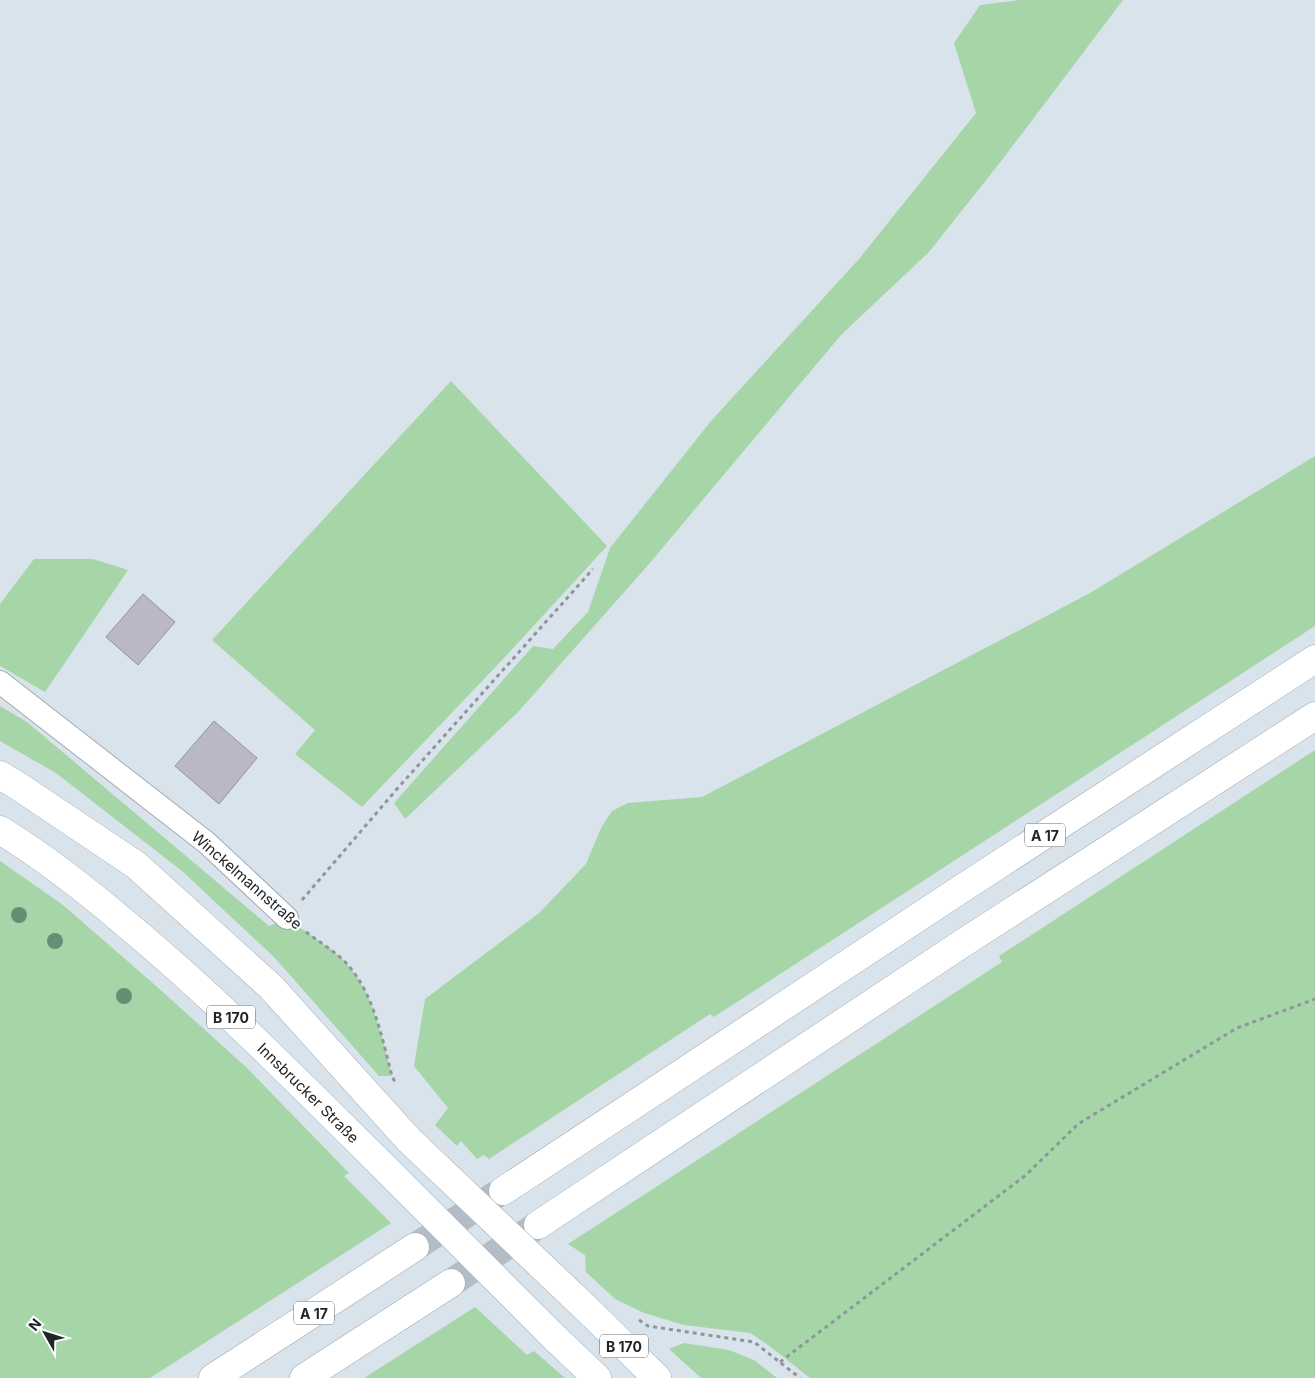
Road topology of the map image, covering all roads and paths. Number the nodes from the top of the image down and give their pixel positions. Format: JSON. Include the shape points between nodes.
{"nodes":[{"id":1,"x":593,"y":569,"type":"dead end"},
{"id":2,"x":1315,"y":659,"type":"edge"},
{"id":3,"x":0,"y":682,"type":"edge"},
{"id":4,"x":1315,"y":716,"type":"edge"},
{"id":5,"x":0,"y":775,"type":"edge"},
{"id":6,"x":0,"y":830,"type":"edge"},
{"id":7,"x":287,"y":918,"type":"junction"},
{"id":8,"x":1315,"y":999,"type":"edge"},
{"id":9,"x":396,"y":1085,"type":"dead end"},
{"id":10,"x":503,"y":1191,"type":"tunnel mouth"},
{"id":11,"x":538,"y":1225,"type":"tunnel mouth"},
{"id":12,"x":415,"y":1248,"type":"tunnel mouth"},
{"id":13,"x":451,"y":1283,"type":"tunnel mouth"},
{"id":14,"x":634,"y":1316,"type":"dead end"},
{"id":15,"x":780,"y":1362,"type":"junction"},
{"id":16,"x":312,"y":1374,"type":"edge"},
{"id":17,"x":213,"y":1378,"type":"edge"},
{"id":18,"x":597,"y":1378,"type":"edge"},
{"id":19,"x":657,"y":1378,"type":"edge"},
{"id":20,"x":800,"y":1378,"type":"edge"}],
"edges":[{"from":1,"to":7,"type":"path"},
{"from":2,"to":10,"type":"main road","number":"A 17"},
{"from":3,"to":7,"type":"street","name":"Winckelmannstraße","via":[[207,843]]},
{"from":4,"to":11,"type":"main road","via":[[963,943]]},
{"from":5,"to":19,"type":"main road","number":"B 170","bridge":true,"via":[[136,865],[270,987],[409,1140]]},
{"from":6,"to":18,"type":"main road","name":"Innsbrucker Straße","number":"B 170","bridge":true,"via":[[78,884],[218,1004]]},
{"from":7,"to":9,"type":"path","name":"Winckelmannstraße","via":[[340,958],[360,982],[375,1014]]},
{"from":8,"to":15,"type":"path","via":[[1237,1028],[1078,1124],[1026,1175]]},
{"from":12,"to":17,"type":"main road","number":"A 17"},
{"from":13,"to":16,"type":"main road"},
{"from":14,"to":15,"type":"path","via":[[648,1326],[754,1342]]},
{"from":15,"to":20,"type":"path"}]}
